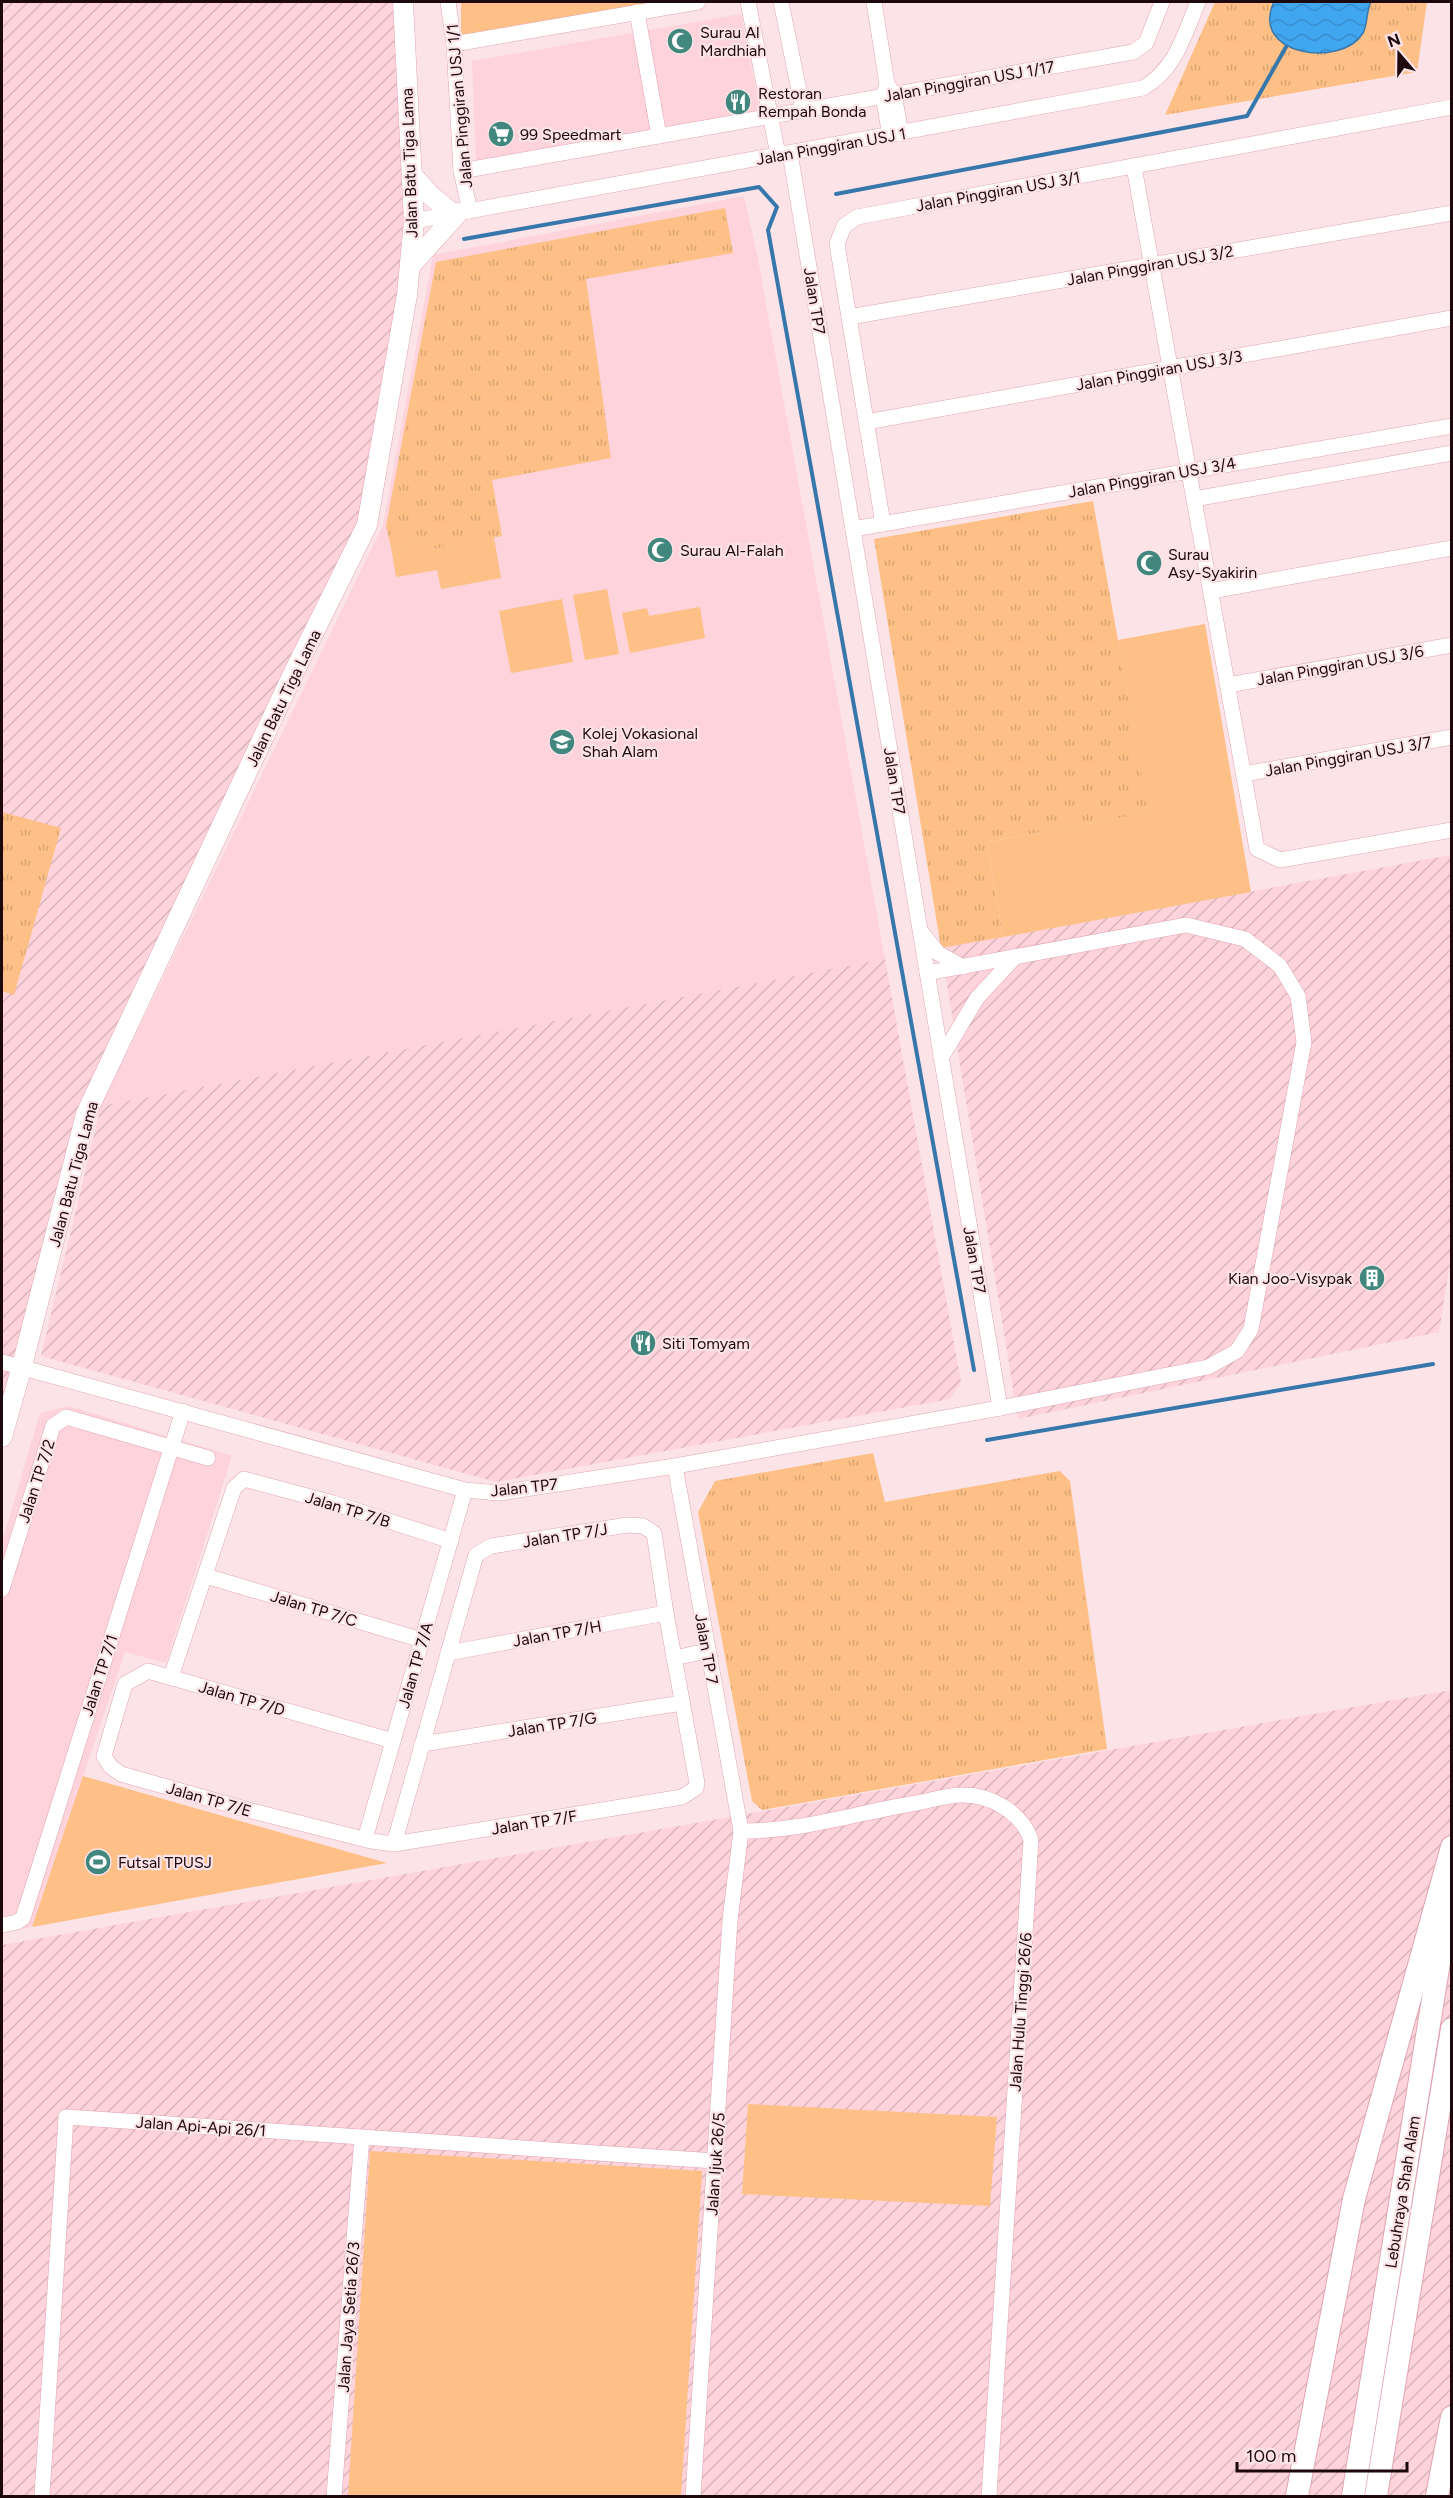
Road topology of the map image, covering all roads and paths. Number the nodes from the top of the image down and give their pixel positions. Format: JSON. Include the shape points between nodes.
{"nodes":[{"id":1,"x":403,"y":2,"type":"edge"},
{"id":2,"x":448,"y":2,"type":"edge"},
{"id":3,"x":698,"y":2,"type":"edge"},
{"id":4,"x":748,"y":2,"type":"edge"},
{"id":5,"x":781,"y":2,"type":"edge"},
{"id":6,"x":874,"y":2,"type":"edge"},
{"id":7,"x":1162,"y":2,"type":"edge"},
{"id":8,"x":1198,"y":2,"type":"edge"},
{"id":9,"x":637,"y":12,"type":"junction"},
{"id":10,"x":454,"y":44,"type":"junction"},
{"id":11,"x":888,"y":91,"type":"junction"},
{"id":12,"x":1452,"y":107,"type":"edge"},
{"id":13,"x":803,"y":110,"type":"junction"},
{"id":14,"x":771,"y":116,"type":"junction"},
{"id":15,"x":895,"y":135,"type":"junction"},
{"id":16,"x":658,"y":136,"type":"junction"},
{"id":17,"x":784,"y":154,"type":"junction"},
{"id":18,"x":1134,"y":167,"type":"junction"},
{"id":19,"x":461,"y":171,"type":"junction"},
{"id":20,"x":412,"y":175,"type":"junction"},
{"id":21,"x":460,"y":213,"type":"junction"},
{"id":22,"x":1452,"y":213,"type":"edge"},
{"id":23,"x":414,"y":221,"type":"junction"},
{"id":24,"x":1152,"y":264,"type":"junction"},
{"id":25,"x":410,"y":266,"type":"junction"},
{"id":26,"x":849,"y":317,"type":"junction"},
{"id":27,"x":1452,"y":318,"type":"edge"},
{"id":28,"x":1170,"y":368,"type":"junction"},
{"id":29,"x":866,"y":422,"type":"junction"},
{"id":30,"x":1452,"y":426,"type":"edge"},
{"id":31,"x":1452,"y":453,"type":"edge"},
{"id":32,"x":1189,"y":471,"type":"junction"},
{"id":33,"x":1194,"y":499,"type":"junction"},
{"id":34,"x":883,"y":524,"type":"junction"},
{"id":35,"x":853,"y":529,"type":"junction"},
{"id":36,"x":1452,"y":548,"type":"edge"},
{"id":37,"x":1211,"y":591,"type":"junction"},
{"id":38,"x":1452,"y":645,"type":"edge"},
{"id":39,"x":1228,"y":685,"type":"junction"},
{"id":40,"x":1452,"y":737,"type":"edge"},
{"id":41,"x":1244,"y":774,"type":"junction"},
{"id":42,"x":1452,"y":830,"type":"edge"},
{"id":43,"x":920,"y":930,"type":"junction"},
{"id":44,"x":1015,"y":957,"type":"junction"},
{"id":45,"x":963,"y":967,"type":"junction"},
{"id":46,"x":927,"y":973,"type":"junction"},
{"id":47,"x":941,"y":1058,"type":"junction"},
{"id":48,"x":2,"y":1362,"type":"edge"},
{"id":49,"x":22,"y":1366,"type":"junction"},
{"id":50,"x":1000,"y":1408,"type":"junction"},
{"id":51,"x":183,"y":1411,"type":"junction"},
{"id":52,"x":2,"y":1437,"type":"edge"},
{"id":53,"x":172,"y":1448,"type":"junction"},
{"id":54,"x":208,"y":1458,"type":"dead end"},
{"id":55,"x":675,"y":1466,"type":"junction"},
{"id":56,"x":465,"y":1490,"type":"junction"},
{"id":57,"x":451,"y":1541,"type":"junction"},
{"id":58,"x":206,"y":1576,"type":"junction"},
{"id":59,"x":2,"y":1589,"type":"edge"},
{"id":60,"x":666,"y":1614,"type":"junction"},
{"id":61,"x":422,"y":1640,"type":"junction"},
{"id":62,"x":707,"y":1651,"type":"junction"},
{"id":63,"x":448,"y":1653,"type":"junction"},
{"id":64,"x":674,"y":1658,"type":"junction"},
{"id":65,"x":171,"y":1677,"type":"junction"},
{"id":66,"x":682,"y":1702,"type":"junction"},
{"id":67,"x":115,"y":1715,"type":"joint"},
{"id":68,"x":393,"y":1741,"type":"junction"},
{"id":69,"x":422,"y":1744,"type":"junction"},
{"id":70,"x":741,"y":1832,"type":"junction"},
{"id":71,"x":364,"y":1839,"type":"junction"},
{"id":72,"x":394,"y":1844,"type":"junction"},
{"id":73,"x":1452,"y":1847,"type":"edge"},
{"id":74,"x":1452,"y":1887,"type":"edge"},
{"id":75,"x":2,"y":1925,"type":"edge"},
{"id":76,"x":1452,"y":2030,"type":"edge"},
{"id":77,"x":362,"y":2137,"type":"junction"},
{"id":78,"x":715,"y":2161,"type":"junction"},
{"id":79,"x":1452,"y":2417,"type":"edge"},
{"id":80,"x":42,"y":2496,"type":"edge"},
{"id":81,"x":334,"y":2496,"type":"edge"},
{"id":82,"x":693,"y":2496,"type":"edge"},
{"id":83,"x":989,"y":2496,"type":"edge"},
{"id":84,"x":1297,"y":2496,"type":"edge"},
{"id":85,"x":1353,"y":2496,"type":"edge"},
{"id":86,"x":1376,"y":2496,"type":"edge"},
{"id":87,"x":1437,"y":2496,"type":"edge"}],
"edges":[{"from":1,"to":20,"type":"main road","name":"Jalan Batu Tiga Lama"},
{"from":2,"to":10,"type":"street","name":"Jalan Pinggiran USJ 1/1"},
{"from":3,"to":9,"type":"street"},
{"from":4,"to":14,"type":"street","name":"Jalan TP7"},
{"from":5,"to":13,"type":"street"},
{"from":6,"to":11,"type":"street"},
{"from":7,"to":11,"type":"street","name":"Jalan Pinggiran USJ 1/17","via":[[1146,43],[1133,52]]},
{"from":8,"to":15,"type":"street","name":"Jalan Pinggiran USJ 1","via":[[1171,65],[1143,88]]},
{"from":9,"to":10,"type":"street"},
{"from":9,"to":16,"type":"street"},
{"from":10,"to":19,"type":"street","name":"Jalan Pinggiran USJ 1/1"},
{"from":11,"to":13,"type":"street","name":"Jalan Pinggiran USJ 1/17"},
{"from":11,"to":15,"type":"street"},
{"from":12,"to":18,"type":"street","name":"Jalan Pinggiran USJ 3/1"},
{"from":13,"to":14,"type":"street","name":"Jalan Pinggiran USJ 1/17"},
{"from":14,"to":16,"type":"street","name":"Jalan Pinggiran USJ 1/17"},
{"from":14,"to":17,"type":"street","name":"Jalan TP7"},
{"from":15,"to":17,"type":"street","name":"Jalan Pinggiran USJ 1"},
{"from":16,"to":19,"type":"street","name":"Jalan Pinggiran USJ 1/17"},
{"from":17,"to":21,"type":"street","name":"Jalan Pinggiran USJ 1"},
{"from":17,"to":35,"type":"street","name":"Jalan TP7"},
{"from":18,"to":24,"type":"street"},
{"from":18,"to":26,"type":"street","name":"Jalan Pinggiran USJ 3/1","via":[[857,217],[844,226],[837,244]]},
{"from":19,"to":21,"type":"street","name":"Jalan Pinggiran USJ 1/1"},
{"from":20,"to":21,"type":"main road","via":[[430,195]]},
{"from":20,"to":23,"type":"main road","name":"Jalan Batu Tiga Lama"},
{"from":21,"to":23,"type":"street","name":"Jalan Pinggiran USJ 1"},
{"from":21,"to":25,"type":"main road"},
{"from":22,"to":24,"type":"street","name":"Jalan Pinggiran USJ 3/2"},
{"from":23,"to":25,"type":"main road","name":"Jalan Batu Tiga Lama"},
{"from":24,"to":26,"type":"street","name":"Jalan Pinggiran USJ 3/2"},
{"from":24,"to":28,"type":"street"},
{"from":25,"to":49,"type":"main road","name":"Jalan Batu Tiga Lama","via":[[367,525],[86,1114]]},
{"from":26,"to":29,"type":"street","name":"Jalan Pinggiran USJ 3/1"},
{"from":27,"to":28,"type":"street","name":"Jalan Pinggiran USJ 3/3"},
{"from":28,"to":29,"type":"street","name":"Jalan Pinggiran USJ 3/3"},
{"from":28,"to":32,"type":"street"},
{"from":29,"to":34,"type":"street","name":"Jalan Pinggiran USJ 3/1"},
{"from":30,"to":32,"type":"street","name":"Jalan Pinggiran USJ 3/4"},
{"from":31,"to":33,"type":"street","name":"Jalan Pinggiran USJ 3/4"},
{"from":32,"to":33,"type":"street"},
{"from":32,"to":34,"type":"street","name":"Jalan Pinggiran USJ 3/4"},
{"from":33,"to":37,"type":"street"},
{"from":34,"to":35,"type":"street","name":"Jalan Pinggiran USJ 3/4"},
{"from":35,"to":43,"type":"street","name":"Jalan TP7"},
{"from":36,"to":37,"type":"street"},
{"from":37,"to":39,"type":"street"},
{"from":38,"to":39,"type":"street","name":"Jalan Pinggiran USJ 3/6"},
{"from":39,"to":41,"type":"street"},
{"from":40,"to":41,"type":"street","name":"Jalan Pinggiran USJ 3/7"},
{"from":41,"to":42,"type":"street","via":[[1257,849],[1280,860]]},
{"from":43,"to":45,"type":"street","via":[[938,953]]},
{"from":43,"to":46,"type":"street","name":"Jalan TP7"},
{"from":44,"to":45,"type":"street","name":"Jalan TP7"},
{"from":44,"to":47,"type":"street","via":[[977,998]]},
{"from":44,"to":50,"type":"street","name":"Jalan TP7","via":[[1186,925],[1245,939],[1280,966],[1298,996],[1304,1042],[1251,1329],[1237,1351],[1208,1367]]},
{"from":45,"to":46,"type":"street","name":"Jalan TP7"},
{"from":46,"to":47,"type":"street","name":"Jalan TP7"},
{"from":47,"to":50,"type":"street","name":"Jalan TP7"},
{"from":48,"to":49,"type":"street","name":"Jalan TP7"},
{"from":49,"to":51,"type":"street","name":"Jalan TP7"},
{"from":49,"to":52,"type":"main road","name":"Jalan Batu Tiga Lama"},
{"from":50,"to":55,"type":"street","name":"Jalan TP7"},
{"from":51,"to":53,"type":"street","name":"Jalan TP 7/1"},
{"from":51,"to":56,"type":"street","name":"Jalan TP7"},
{"from":53,"to":54,"type":"street","name":"Jalan TP 7/2"},
{"from":53,"to":59,"type":"street","name":"Jalan TP 7/2","via":[[66,1417],[58,1421],[53,1426]]},
{"from":53,"to":75,"type":"street","name":"Jalan TP 7/1","via":[[22,1918]]},
{"from":55,"to":56,"type":"street","name":"Jalan TP7","via":[[499,1492]]},
{"from":55,"to":62,"type":"street","name":"Jalan TP 7"},
{"from":56,"to":57,"type":"street","name":"Jalan TP 7/A"},
{"from":57,"to":58,"type":"street","name":"Jalan TP 7/B","via":[[244,1479],[234,1488]]},
{"from":57,"to":61,"type":"street","name":"Jalan TP 7/A"},
{"from":58,"to":61,"type":"street","name":"Jalan TP 7/C"},
{"from":58,"to":65,"type":"street"},
{"from":60,"to":63,"type":"street","name":"Jalan TP 7/H"},
{"from":60,"to":63,"type":"street","name":"Jalan TP 7/J","via":[[654,1533],[644,1526],[627,1525],[491,1546],[476,1556]]},
{"from":60,"to":64,"type":"street"},
{"from":61,"to":68,"type":"street","name":"Jalan TP 7/A"},
{"from":62,"to":64,"type":"street"},
{"from":62,"to":70,"type":"street","name":"Jalan TP 7"},
{"from":63,"to":69,"type":"street"},
{"from":64,"to":66,"type":"street"},
{"from":65,"to":67,"type":"street","name":"Jalan TP 7/D","via":[[148,1671],[136,1676],[125,1684]]},
{"from":65,"to":68,"type":"street","name":"Jalan TP 7/D"},
{"from":66,"to":69,"type":"street","name":"Jalan TP 7/G"},
{"from":66,"to":72,"type":"street","name":"Jalan TP 7/F","via":[[698,1783],[682,1797]]},
{"from":67,"to":71,"type":"street","name":"Jalan TP 7/E","via":[[104,1756],[121,1774]]},
{"from":68,"to":71,"type":"street","name":"Jalan TP 7/A"},
{"from":69,"to":72,"type":"street"},
{"from":70,"to":78,"type":"street","name":"Jalan Ijuk 26/5","via":[[730,1920]]},
{"from":70,"to":83,"type":"street","name":"Jalan Hulu Tinggi 26/6","via":[[771,1832],[962,1795],[1000,1804],[1027,1827],[1031,1840]]},
{"from":71,"to":72,"type":"street","name":"Jalan TP 7/F"},
{"from":73,"to":84,"type":"highway","via":[[1354,2199]]},
{"from":74,"to":85,"type":"highway","name":"Lebuhraya Shah Alam"},
{"from":76,"to":86,"type":"highway","name":"Lebuhraya Shah Alam"},
{"from":77,"to":78,"type":"street","name":"Jalan Api-Api 26/1"},
{"from":77,"to":80,"type":"street","name":"Jalan Api-Api 26/1","via":[[66,2117]]},
{"from":77,"to":81,"type":"street","name":"Jalan Jaya Setia 26/3"},
{"from":78,"to":82,"type":"street","name":"Jalan Ijuk 26/5"},
{"from":79,"to":87,"type":"highway"}]}
